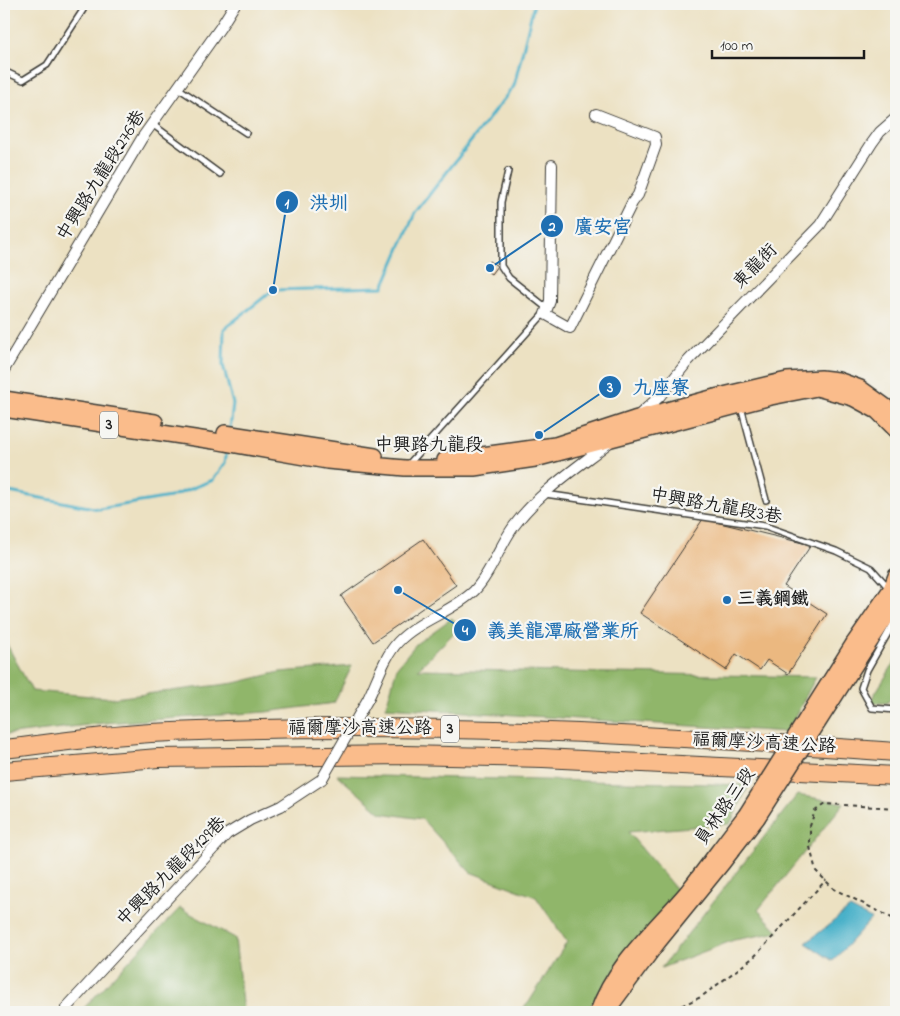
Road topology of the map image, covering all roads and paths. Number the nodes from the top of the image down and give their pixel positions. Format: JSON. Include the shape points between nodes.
{"nodes":[{"id":1,"x":85,"y":4,"type":"edge"},
{"id":2,"x":235,"y":4,"type":"edge"},
{"id":3,"x":4,"y":71,"type":"edge"},
{"id":4,"x":178,"y":88,"type":"junction"},
{"id":5,"x":596,"y":114,"type":"dead end"},
{"id":6,"x":896,"y":118,"type":"edge"},
{"id":7,"x":152,"y":124,"type":"junction"},
{"id":8,"x":246,"y":133,"type":"dead end"},
{"id":9,"x":552,"y":165,"type":"dead end"},
{"id":10,"x":508,"y":171,"type":"dead end"},
{"id":11,"x":220,"y":174,"type":"dead end"},
{"id":12,"x":548,"y":309,"type":"junction"},
{"id":13,"x":4,"y":370,"type":"edge"},
{"id":14,"x":4,"y":399,"type":"edge"},
{"id":15,"x":741,"y":405,"type":"junction"},
{"id":16,"x":4,"y":409,"type":"edge"},
{"id":17,"x":895,"y":423,"type":"edge"},
{"id":18,"x":625,"y":428,"type":"junction"},
{"id":19,"x":213,"y":436,"type":"junction"},
{"id":20,"x":408,"y":464,"type":"junction"},
{"id":21,"x":544,"y":494,"type":"junction"},
{"id":22,"x":766,"y":500,"type":"dead end"},
{"id":23,"x":895,"y":590,"type":"edge"},
{"id":24,"x":896,"y":619,"type":"edge"},
{"id":25,"x":896,"y":710,"type":"edge"},
{"id":26,"x":4,"y":749,"type":"edge"},
{"id":27,"x":896,"y":752,"type":"edge"},
{"id":28,"x":4,"y":771,"type":"edge"},
{"id":29,"x":896,"y":776,"type":"edge"},
{"id":30,"x":896,"y":808,"type":"edge"},
{"id":31,"x":751,"y":816,"type":"junction"},
{"id":32,"x":826,"y":880,"type":"junction"},
{"id":33,"x":896,"y":920,"type":"edge"},
{"id":34,"x":66,"y":1012,"type":"edge"},
{"id":35,"x":598,"y":1012,"type":"edge"},
{"id":36,"x":608,"y":1012,"type":"edge"},
{"id":37,"x":667,"y":1012,"type":"edge"}],
"edges":[{"from":1,"to":3,"type":"lane","via":[[47,65],[23,80]]},
{"from":2,"to":4,"type":"street","name":"中興路九龍段276巷"},
{"from":4,"to":7,"type":"street","name":"中興路九龍段276巷"},
{"from":4,"to":8,"type":"lane"},
{"from":5,"to":12,"type":"street","via":[[655,137],[656,145],[638,195],[570,328],[545,314]]},
{"from":6,"to":18,"type":"street","name":"東龍街","via":[[872,143],[820,226],[688,361],[659,397]]},
{"from":7,"to":11,"type":"lane"},
{"from":7,"to":13,"type":"street","name":"中興路九龍段276巷"},
{"from":9,"to":12,"type":"street"},
{"from":10,"to":12,"type":"lane","via":[[501,202],[501,266],[509,278]]},
{"from":12,"to":20,"type":"lane"},
{"from":14,"to":19,"type":"main road","number":"3"},
{"from":15,"to":17,"type":"main road","name":"中興路九龍段","number":"3","via":[[817,388],[853,398]]},
{"from":15,"to":18,"type":"main road","name":"中興路九龍段","number":"3"},
{"from":15,"to":22,"type":"lane"},
{"from":16,"to":19,"type":"main road","number":"3"},
{"from":17,"to":18,"type":"main road","name":"中興路九龍段","number":"3","via":[[860,388],[821,378],[787,380],[715,397]]},
{"from":18,"to":20,"type":"main road","name":"中興路九龍段","number":"3","via":[[555,445]]},
{"from":18,"to":20,"type":"main road","name":"中興路九龍段","number":"3","via":[[535,459],[474,468]]},
{"from":18,"to":21,"type":"street"},
{"from":19,"to":20,"type":"main road","name":"中興路九龍段","number":"3","via":[[327,461]]},
{"from":21,"to":23,"type":"lane","name":"中興路九龍段3巷","via":[[765,526],[836,551],[871,568]]},
{"from":21,"to":34,"type":"street","name":"中興路九龍段129巷","bridge":true,"via":[[513,527],[474,590],[407,634],[391,651],[322,780],[227,834],[126,941],[66,1008]]},
{"from":23,"to":31,"type":"main road","name":"員林路三段","bridge":true},
{"from":24,"to":25,"type":"lane","via":[[867,670],[862,688],[872,708]]},
{"from":26,"to":27,"type":"highway","name":"福爾摩沙高速公路","number":"3","via":[[149,733],[303,728],[569,733]]},
{"from":28,"to":29,"type":"highway","name":"福爾摩沙高速公路","number":"3","via":[[158,758],[405,755],[543,758]]},
{"from":30,"to":32,"type":"path","via":[[825,804],[815,812],[810,826],[810,847],[816,871]]},
{"from":31,"to":35,"type":"main road","name":"員林路三段","via":[[626,960],[604,994]]},
{"from":31,"to":36,"type":"main road","name":"員林路三段","via":[[723,862],[658,942]]},
{"from":32,"to":33,"type":"path","via":[[834,889]]},
{"from":32,"to":37,"type":"path","via":[[754,957],[700,997]]}]}
